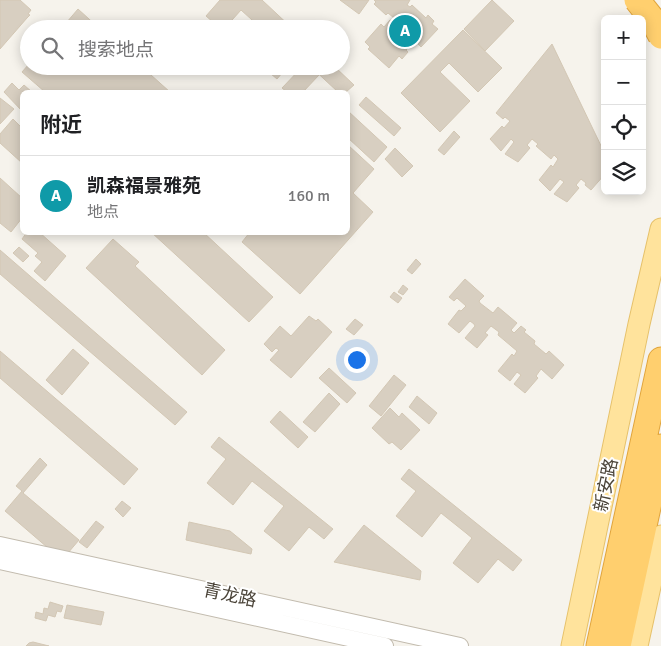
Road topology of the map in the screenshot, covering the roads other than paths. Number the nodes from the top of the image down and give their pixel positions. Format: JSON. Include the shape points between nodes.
{"nodes":[{"id":1,"x":637,"y":0,"type":"edge"},
{"id":2,"x":661,"y":36,"type":"edge"},
{"id":3,"x":661,"y":228,"type":"edge"},
{"id":4,"x":661,"y":360,"type":"edge"},
{"id":5,"x":661,"y":447,"type":"edge"},
{"id":6,"x":661,"y":536,"type":"edge"},
{"id":7,"x":0,"y":545,"type":"edge"},
{"id":8,"x":0,"y":561,"type":"edge"},
{"id":9,"x":385,"y":646,"type":"edge"},
{"id":10,"x":460,"y":646,"type":"edge"},
{"id":11,"x":572,"y":646,"type":"edge"},
{"id":12,"x":599,"y":646,"type":"edge"},
{"id":13,"x":618,"y":646,"type":"edge"},
{"id":14,"x":637,"y":646,"type":"edge"}],
"edges":[{"from":1,"to":2,"type":"highway","bridge":true},
{"from":3,"to":11,"type":"main road","name":"新安路"},
{"from":4,"to":12,"type":"highway"},
{"from":5,"to":13,"type":"highway"},
{"from":6,"to":14,"type":"main road"},
{"from":7,"to":10,"type":"street","name":"青龙路"},
{"from":8,"to":9,"type":"street","name":"青龙路"}]}
